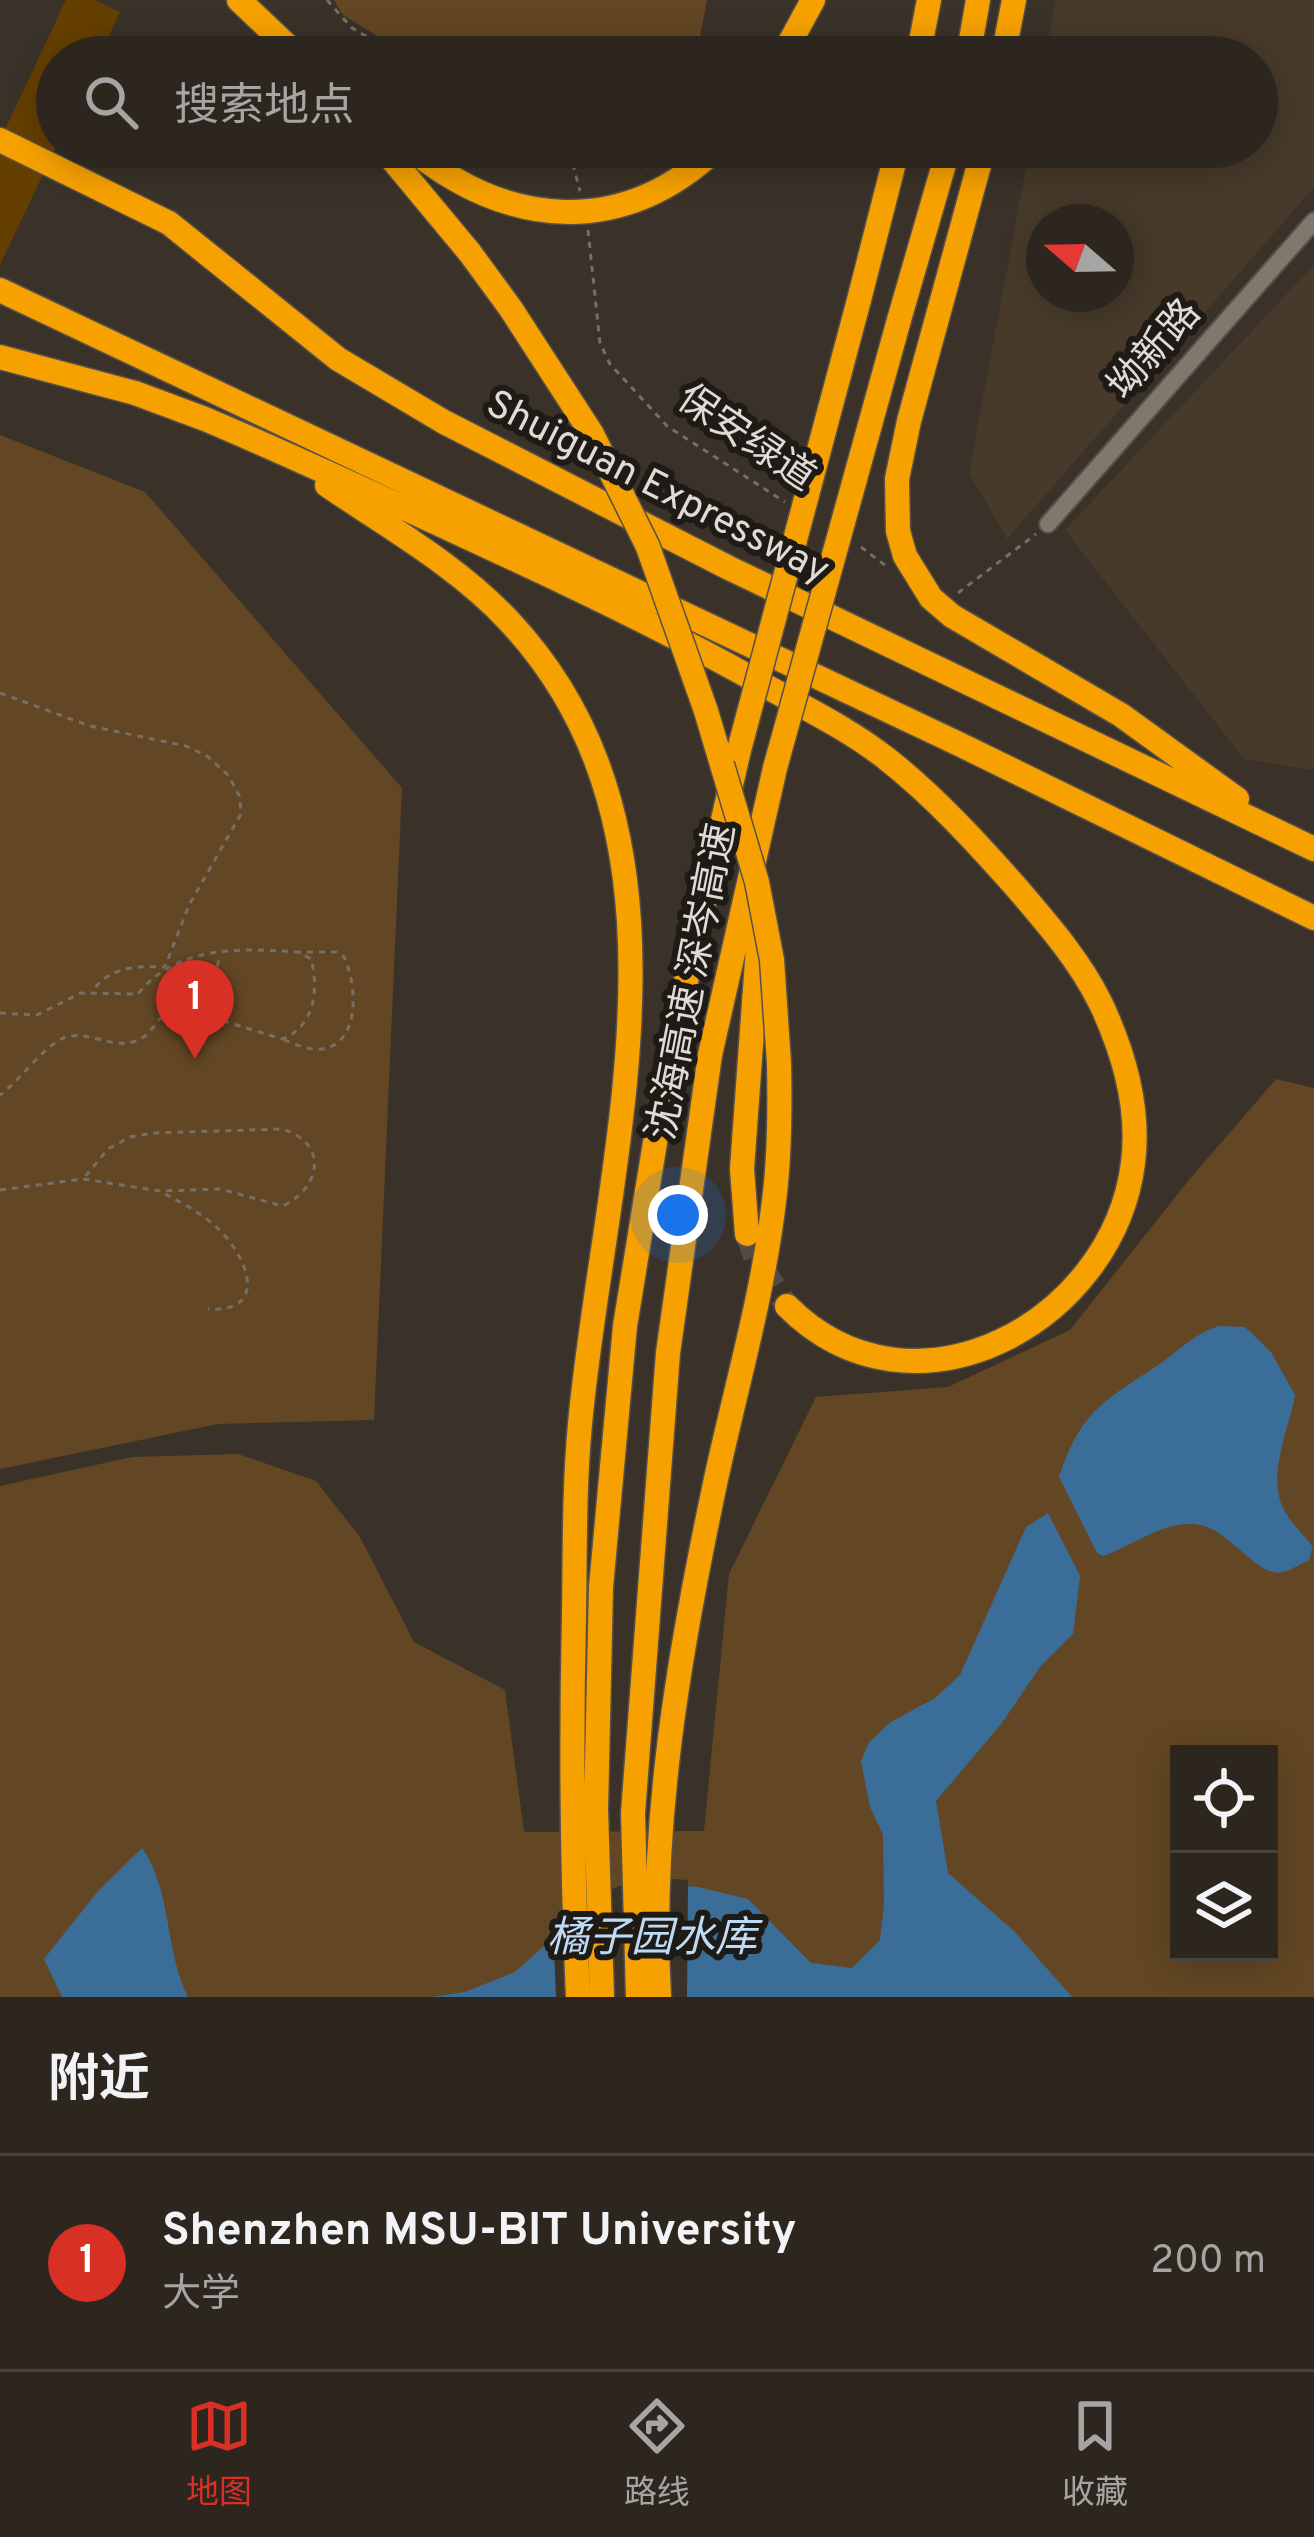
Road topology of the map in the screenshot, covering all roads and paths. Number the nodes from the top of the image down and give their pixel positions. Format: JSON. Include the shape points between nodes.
{"nodes":[{"id":1,"x":239,"y":0,"type":"edge"},
{"id":2,"x":327,"y":0,"type":"edge"},
{"id":3,"x":813,"y":0,"type":"edge"},
{"id":4,"x":929,"y":0,"type":"edge"},
{"id":5,"x":978,"y":0,"type":"edge"},
{"id":6,"x":1014,"y":0,"type":"edge"},
{"id":7,"x":277,"y":36,"type":"edge"},
{"id":8,"x":366,"y":36,"type":"edge"},
{"id":9,"x":793,"y":36,"type":"edge"},
{"id":10,"x":922,"y":36,"type":"edge"},
{"id":11,"x":972,"y":36,"type":"edge"},
{"id":12,"x":1007,"y":36,"type":"edge"},
{"id":13,"x":0,"y":140,"type":"edge"},
{"id":14,"x":36,"y":158,"type":"edge"},
{"id":15,"x":57,"y":168,"type":"edge"},
{"id":16,"x":399,"y":168,"type":"edge"},
{"id":17,"x":436,"y":168,"type":"edge"},
{"id":18,"x":574,"y":168,"type":"edge"},
{"id":19,"x":693,"y":168,"type":"edge"},
{"id":20,"x":893,"y":168,"type":"edge"},
{"id":21,"x":943,"y":168,"type":"edge"},
{"id":22,"x":978,"y":168,"type":"edge"},
{"id":23,"x":580,"y":192,"type":"dead end"},
{"id":24,"x":1314,"y":221,"type":"edge"},
{"id":25,"x":588,"y":225,"type":"dead end"},
{"id":26,"x":0,"y":290,"type":"edge"},
{"id":27,"x":0,"y":357,"type":"edge"},
{"id":28,"x":271,"y":446,"type":"junction"},
{"id":29,"x":801,"y":511,"type":"dead end"},
{"id":30,"x":1048,"y":524,"type":"joint"},
{"id":31,"x":856,"y":544,"type":"dead end"},
{"id":32,"x":887,"y":567,"type":"dead end"},
{"id":33,"x":948,"y":594,"type":"dead end"},
{"id":34,"x":0,"y":693,"type":"edge"},
{"id":35,"x":773,"y":777,"type":"junction"},
{"id":36,"x":1287,"y":836,"type":"junction"},
{"id":37,"x":1314,"y":849,"type":"edge"},
{"id":38,"x":1314,"y":918,"type":"edge"},
{"id":39,"x":298,"y":952,"type":"junction"},
{"id":40,"x":220,"y":953,"type":"junction"},
{"id":41,"x":165,"y":967,"type":"junction"},
{"id":42,"x":93,"y":991,"type":"junction"},
{"id":43,"x":207,"y":1011,"type":"junction"},
{"id":44,"x":0,"y":1013,"type":"edge"},
{"id":45,"x":282,"y":1039,"type":"junction"},
{"id":46,"x":0,"y":1095,"type":"edge"},
{"id":47,"x":83,"y":1178,"type":"junction"},
{"id":48,"x":0,"y":1190,"type":"edge"},
{"id":49,"x":160,"y":1191,"type":"junction"},
{"id":50,"x":747,"y":1234,"type":"tunnel mouth"},
{"id":51,"x":787,"y":1306,"type":"tunnel mouth"},
{"id":52,"x":208,"y":1310,"type":"dead end"},
{"id":53,"x":584,"y":1809,"type":"junction"},
{"id":54,"x":578,"y":1997,"type":"edge"},
{"id":55,"x":602,"y":1997,"type":"edge"},
{"id":56,"x":638,"y":1997,"type":"edge"},
{"id":57,"x":659,"y":1997,"type":"edge"}],
"edges":[{"from":1,"to":7,"type":"highway"},
{"from":2,"to":8,"type":"path"},
{"from":3,"to":9,"type":"highway"},
{"from":4,"to":10,"type":"highway"},
{"from":5,"to":11,"type":"highway"},
{"from":6,"to":12,"type":"highway"},
{"from":13,"to":14,"type":"highway","name":"Shuiguan Expressway"},
{"from":15,"to":36,"type":"highway","name":"Shuiguan Expressway","via":[[169,223],[338,359],[444,422]]},
{"from":16,"to":57,"type":"highway","bridge":true,"via":[[512,309],[592,434],[648,547],[706,711],[772,960],[779,1063],[771,1221],[691,1612],[661,1821]]},
{"from":17,"to":19,"type":"highway","via":[[486,197],[572,213],[648,196]]},
{"from":18,"to":23,"type":"path"},
{"from":20,"to":53,"type":"highway","name":"沈海高速 深岑高速","bridge":true,"via":[[739,750],[670,1051],[625,1326]]},
{"from":21,"to":35,"type":"highway","name":"沈海高速 深岑高速","bridge":true},
{"from":22,"to":36,"type":"highway","via":[[902,449],[896,505],[905,556],[952,616],[1121,715]]},
{"from":24,"to":30,"type":"street","name":"坳新路"},
{"from":25,"to":29,"type":"path","name":"保安绿道","via":[[599,343],[610,364],[667,426]]},
{"from":26,"to":38,"type":"highway"},
{"from":27,"to":28,"type":"highway","via":[[135,393]]},
{"from":28,"to":51,"type":"highway","via":[[645,619],[857,738],[973,838],[1050,926],[1100,1001],[1134,1108],[1133,1165],[1103,1244],[1061,1298],[1003,1341],[923,1362],[847,1348]]},
{"from":28,"to":53,"type":"highway","via":[[467,583],[537,654],[602,774],[625,866],[632,919],[627,1036],[580,1425]]},
{"from":30,"to":33,"type":"path","via":[[962,592]]},
{"from":31,"to":32,"type":"path"},
{"from":34,"to":41,"type":"path","via":[[90,726],[186,746],[228,775],[241,814],[189,905]]},
{"from":35,"to":50,"type":"highway","via":[[744,1131]]},
{"from":35,"to":56,"type":"highway","name":"沈海高速 深岑高速","via":[[710,1055],[668,1353],[633,1813]]},
{"from":36,"to":37,"type":"highway","name":"Shuiguan Expressway"},
{"from":39,"to":40,"type":"path"},
{"from":39,"to":45,"type":"path","via":[[311,959],[315,993],[306,1023]]},
{"from":39,"to":45,"type":"path","via":[[344,957],[354,987],[351,1018],[327,1049]]},
{"from":40,"to":41,"type":"path"},
{"from":40,"to":43,"type":"path"},
{"from":41,"to":42,"type":"path","via":[[120,970]]},
{"from":41,"to":42,"type":"path","via":[[138,994]]},
{"from":42,"to":44,"type":"path","via":[[37,1015]]},
{"from":43,"to":45,"type":"path"},
{"from":43,"to":46,"type":"path","via":[[170,1008],[129,1043],[68,1036]]},
{"from":47,"to":48,"type":"path"},
{"from":47,"to":49,"type":"path"},
{"from":47,"to":49,"type":"path","via":[[118,1142],[153,1132],[264,1127],[292,1132],[312,1150],[307,1189],[283,1205],[220,1189]]},
{"from":49,"to":52,"type":"path","via":[[214,1225],[242,1259],[241,1304]]},
{"from":53,"to":54,"type":"highway"},
{"from":53,"to":55,"type":"highway","name":"沈海高速 深岑高速"}]}
